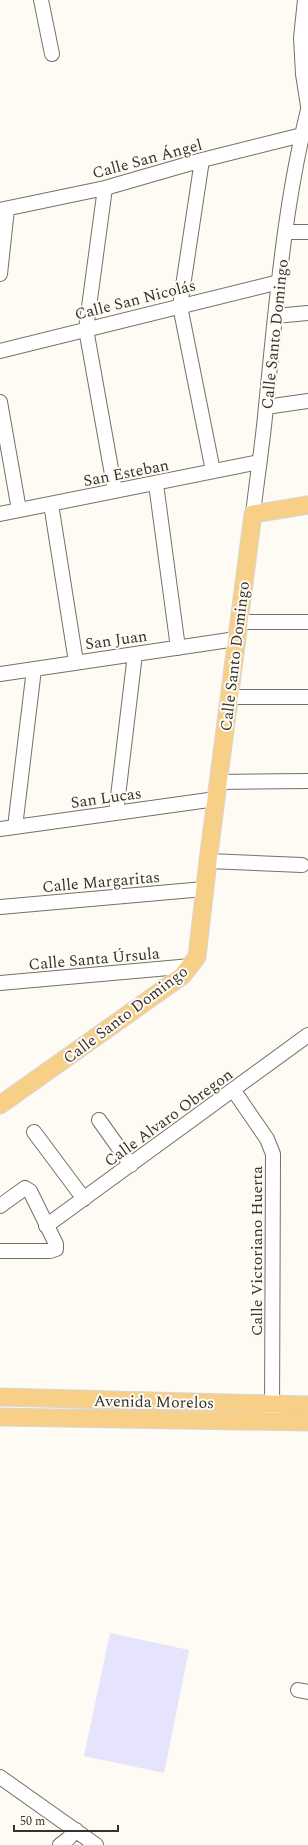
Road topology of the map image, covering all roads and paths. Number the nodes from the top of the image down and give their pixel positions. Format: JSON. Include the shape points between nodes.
{"nodes":[{"id":1,"x":41,"y":0,"type":"edge"},
{"id":2,"x":305,"y":0,"type":"edge"},
{"id":3,"x":52,"y":54,"type":"dead end"},
{"id":4,"x":308,"y":106,"type":"edge"},
{"id":5,"x":308,"y":110,"type":"edge"},
{"id":6,"x":302,"y":135,"type":"junction"},
{"id":7,"x":202,"y":160,"type":"junction"},
{"id":8,"x":105,"y":188,"type":"junction"},
{"id":9,"x":4,"y":209,"type":"edge"},
{"id":10,"x":286,"y":232,"type":"junction"},
{"id":11,"x":308,"y":232,"type":"edge"},
{"id":12,"x":0,"y":274,"type":"edge"},
{"id":13,"x":279,"y":282,"type":"junction"},
{"id":14,"x":180,"y":306,"type":"junction"},
{"id":15,"x":308,"y":314,"type":"edge"},
{"id":16,"x":275,"y":316,"type":"junction"},
{"id":17,"x":86,"y":329,"type":"junction"},
{"id":18,"x":0,"y":351,"type":"edge"},
{"id":19,"x":308,"y":401,"type":"edge"},
{"id":20,"x":0,"y":402,"type":"edge"},
{"id":21,"x":266,"y":407,"type":"junction"},
{"id":22,"x":259,"y":462,"type":"junction"},
{"id":23,"x":213,"y":471,"type":"junction"},
{"id":24,"x":156,"y":484,"type":"junction"},
{"id":25,"x":115,"y":491,"type":"junction"},
{"id":26,"x":51,"y":504,"type":"junction"},
{"id":27,"x":308,"y":505,"type":"edge"},
{"id":28,"x":19,"y":510,"type":"junction"},
{"id":29,"x":0,"y":514,"type":"edge"},
{"id":30,"x":252,"y":514,"type":"junction"},
{"id":31,"x":239,"y":622,"type":"junction"},
{"id":32,"x":308,"y":622,"type":"edge"},
{"id":33,"x":236,"y":639,"type":"junction"},
{"id":34,"x":178,"y":648,"type":"junction"},
{"id":35,"x":135,"y":654,"type":"junction"},
{"id":36,"x":76,"y":662,"type":"junction"},
{"id":37,"x":34,"y":669,"type":"junction"},
{"id":38,"x":0,"y":674,"type":"edge"},
{"id":39,"x":229,"y":697,"type":"junction"},
{"id":40,"x":308,"y":698,"type":"edge"},
{"id":41,"x":308,"y":781,"type":"edge"},
{"id":42,"x":218,"y":782,"type":"junction"},
{"id":43,"x":216,"y":799,"type":"junction"},
{"id":44,"x":116,"y":813,"type":"junction"},
{"id":45,"x":15,"y":826,"type":"junction"},
{"id":46,"x":0,"y":829,"type":"edge"},
{"id":47,"x":208,"y":861,"type":"junction"},
{"id":48,"x":302,"y":865,"type":"dead end"},
{"id":49,"x":204,"y":889,"type":"junction"},
{"id":50,"x":0,"y":907,"type":"edge"},
{"id":51,"x":191,"y":966,"type":"junction"},
{"id":52,"x":0,"y":983,"type":"edge"},
{"id":53,"x":308,"y":1035,"type":"edge"},
{"id":54,"x":234,"y":1091,"type":"junction"},
{"id":55,"x":0,"y":1106,"type":"edge"},
{"id":56,"x":99,"y":1120,"type":"dead end"},
{"id":57,"x":34,"y":1132,"type":"dead end"},
{"id":58,"x":131,"y":1165,"type":"junction"},
{"id":59,"x":84,"y":1199,"type":"junction"},
{"id":60,"x":0,"y":1206,"type":"edge"},
{"id":61,"x":46,"y":1226,"type":"junction"},
{"id":62,"x":0,"y":1251,"type":"edge"},
{"id":63,"x":0,"y":1397,"type":"edge"},
{"id":64,"x":272,"y":1404,"type":"junction"},
{"id":65,"x":308,"y":1405,"type":"edge"},
{"id":66,"x":0,"y":1417,"type":"edge"},
{"id":67,"x":272,"y":1422,"type":"junction"},
{"id":68,"x":308,"y":1422,"type":"edge"},
{"id":69,"x":0,"y":1777,"type":"edge"},
{"id":70,"x":79,"y":1837,"type":"edge"},
{"id":71,"x":60,"y":1845,"type":"edge"},
{"id":72,"x":96,"y":1845,"type":"edge"}],
"edges":[{"from":1,"to":3,"type":"street"},
{"from":2,"to":4,"type":"street","via":[[301,38]]},
{"from":5,"to":6,"type":"street","name":"Calle Santo Domingo"},
{"from":6,"to":7,"type":"street","name":"Calle San Ángel"},
{"from":6,"to":10,"type":"street","name":"Calle Santo Domingo"},
{"from":7,"to":8,"type":"street","name":"Calle San Ángel"},
{"from":7,"to":14,"type":"street"},
{"from":8,"to":9,"type":"street","name":"Calle San Ángel"},
{"from":8,"to":17,"type":"street"},
{"from":9,"to":12,"type":"street"},
{"from":10,"to":11,"type":"street"},
{"from":10,"to":13,"type":"street","name":"Calle Santo Domingo"},
{"from":13,"to":14,"type":"street","name":"Calle San Nicolás"},
{"from":13,"to":16,"type":"street","name":"Calle Santo Domingo"},
{"from":14,"to":17,"type":"street","name":"Calle San Nicolás"},
{"from":14,"to":23,"type":"street"},
{"from":15,"to":16,"type":"street"},
{"from":16,"to":21,"type":"street","name":"Calle Santo Domingo"},
{"from":17,"to":18,"type":"street","name":"Calle San Nicolás"},
{"from":17,"to":25,"type":"street"},
{"from":19,"to":21,"type":"street"},
{"from":20,"to":28,"type":"street"},
{"from":21,"to":22,"type":"street","name":"Calle Santo Domingo"},
{"from":22,"to":23,"type":"street","name":"San Esteban"},
{"from":22,"to":30,"type":"street","name":"Calle Santo Domingo"},
{"from":23,"to":24,"type":"street","name":"San Esteban"},
{"from":24,"to":25,"type":"street","name":"San Esteban"},
{"from":24,"to":34,"type":"street"},
{"from":25,"to":26,"type":"street","name":"San Esteban"},
{"from":26,"to":28,"type":"street","name":"San Esteban"},
{"from":26,"to":36,"type":"street"},
{"from":27,"to":30,"type":"main road"},
{"from":28,"to":29,"type":"street","name":"San Esteban"},
{"from":30,"to":31,"type":"main road","name":"Calle Santo Domingo"},
{"from":31,"to":32,"type":"street"},
{"from":31,"to":33,"type":"main road","name":"Calle Santo Domingo"},
{"from":33,"to":34,"type":"street","name":"San Juan"},
{"from":33,"to":39,"type":"main road","name":"Calle Santo Domingo"},
{"from":34,"to":35,"type":"street","name":"San Juan"},
{"from":35,"to":36,"type":"street","name":"San Juan"},
{"from":35,"to":44,"type":"street"},
{"from":36,"to":37,"type":"street","name":"San Juan"},
{"from":37,"to":38,"type":"street","name":"San Juan"},
{"from":37,"to":45,"type":"street"},
{"from":39,"to":40,"type":"street"},
{"from":39,"to":42,"type":"main road","name":"Calle Santo Domingo"},
{"from":41,"to":42,"type":"street"},
{"from":42,"to":43,"type":"main road","name":"Calle Santo Domingo"},
{"from":43,"to":44,"type":"street","name":"San Lucas"},
{"from":43,"to":47,"type":"main road","name":"Calle Santo Domingo"},
{"from":44,"to":45,"type":"street","name":"San Lucas"},
{"from":45,"to":46,"type":"street","name":"San Lucas"},
{"from":47,"to":48,"type":"street"},
{"from":47,"to":49,"type":"main road","name":"Calle Santo Domingo"},
{"from":49,"to":50,"type":"street","name":"Calle Margaritas"},
{"from":49,"to":51,"type":"main road","name":"Calle Santo Domingo","via":[[197,957]]},
{"from":51,"to":52,"type":"street","name":"Calle Santa Úrsula"},
{"from":51,"to":55,"type":"main road","name":"Calle Santo Domingo","via":[[182,976]]},
{"from":53,"to":54,"type":"street","name":"Calle Alvaro Obregon"},
{"from":54,"to":58,"type":"street","name":"Calle Alvaro Obregon"},
{"from":54,"to":64,"type":"street","name":"Calle Victoriano Huerta","via":[[267,1139],[273,1154]]},
{"from":56,"to":58,"type":"street"},
{"from":57,"to":59,"type":"street"},
{"from":58,"to":59,"type":"street","name":"Calle Alvaro Obregon"},
{"from":59,"to":61,"type":"street","name":"Calle Alvaro Obregon"},
{"from":60,"to":61,"type":"street","via":[[25,1188],[30,1191]]},
{"from":61,"to":62,"type":"street","via":[[56,1249]]},
{"from":63,"to":64,"type":"main road","name":"Avenida Morelos"},
{"from":64,"to":65,"type":"main road","name":"Avenida Morelos"},
{"from":64,"to":67,"type":"street","name":"Calle Victoriano Huerta"},
{"from":66,"to":67,"type":"main road","name":"Avenida Morelos"},
{"from":67,"to":68,"type":"main road","name":"Avenida Morelos"},
{"from":69,"to":70,"type":"street"},
{"from":70,"to":71,"type":"street"},
{"from":70,"to":72,"type":"street"}]}
